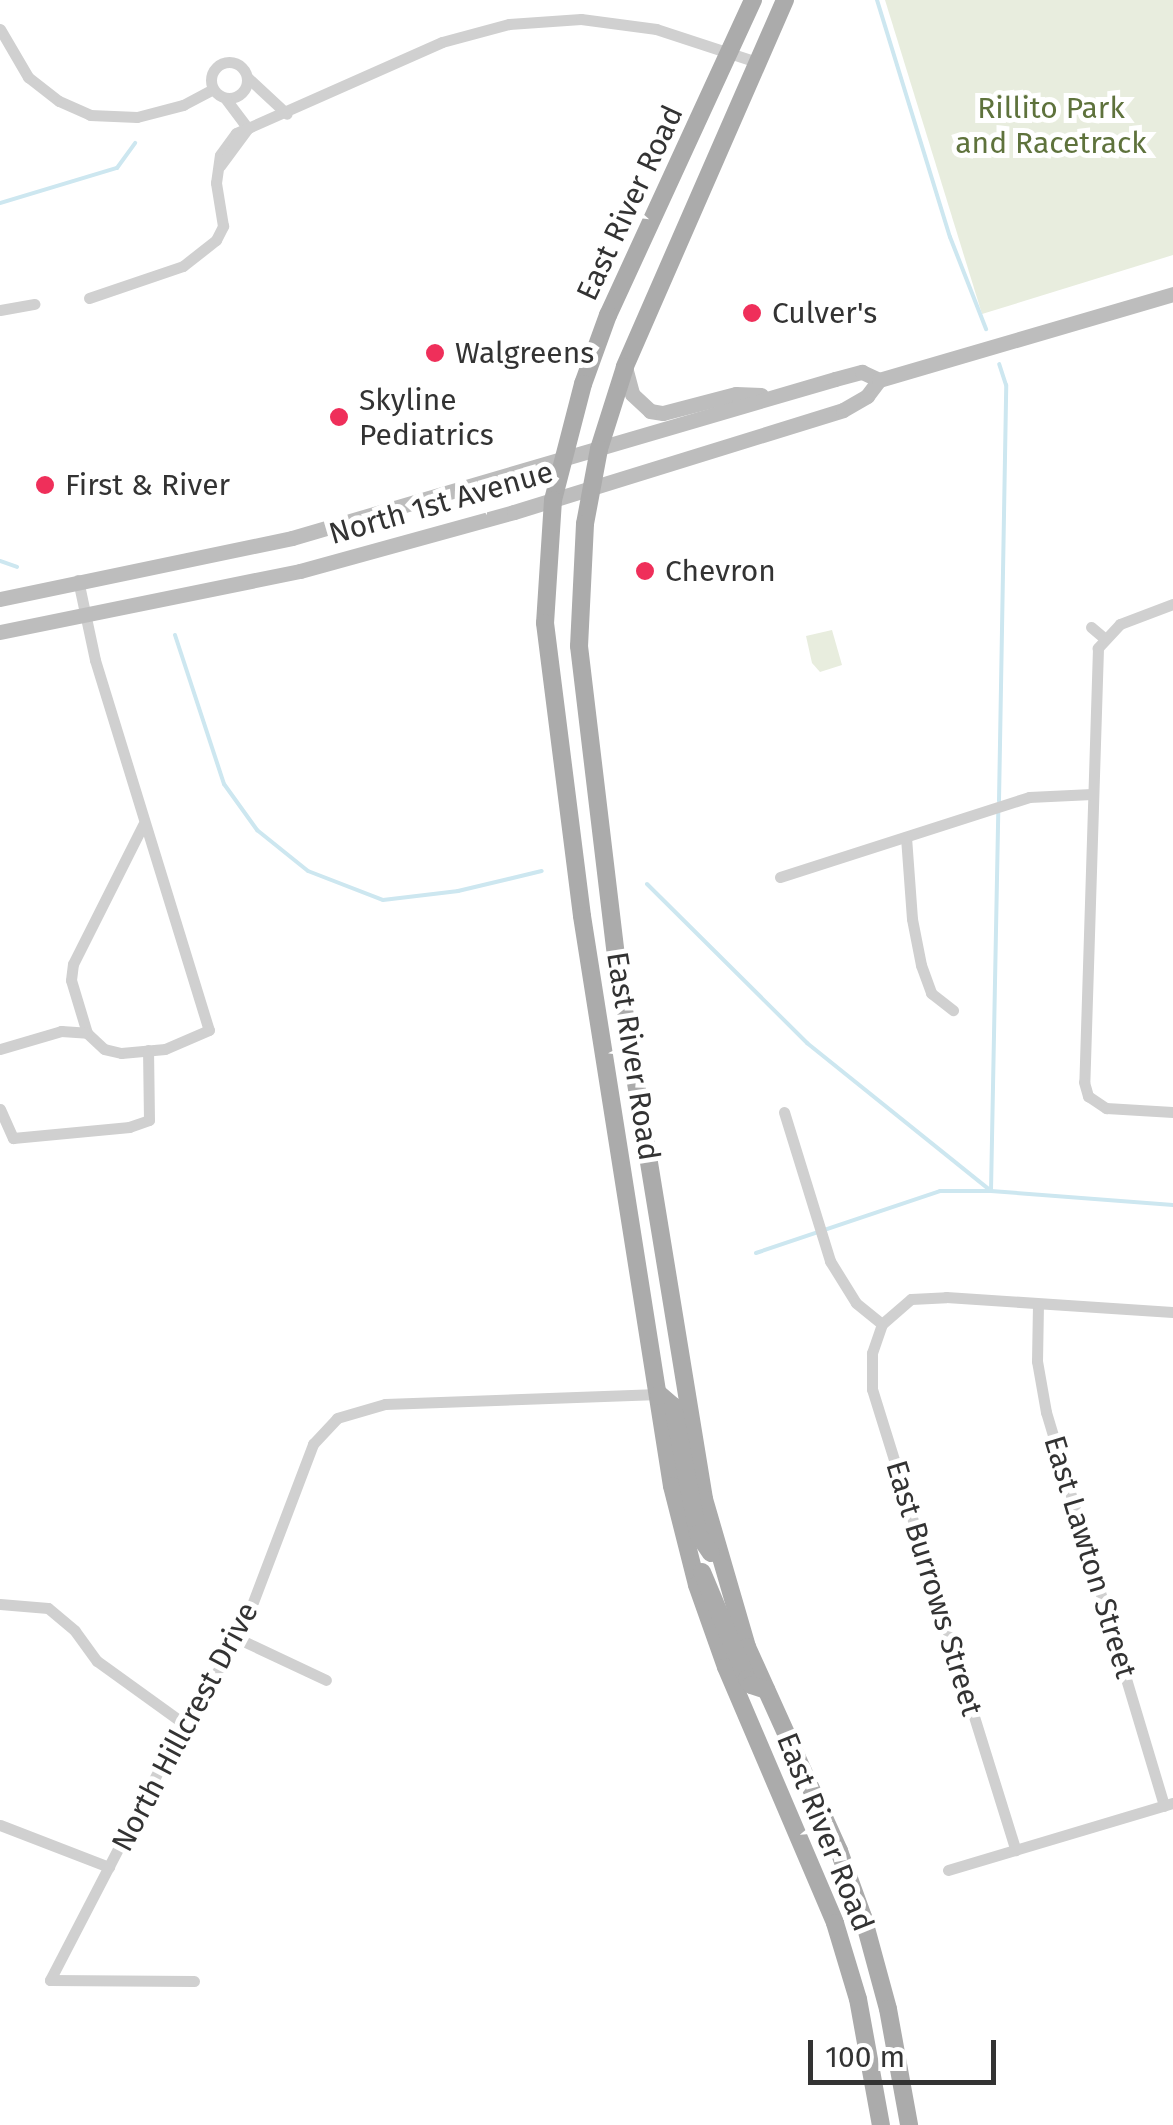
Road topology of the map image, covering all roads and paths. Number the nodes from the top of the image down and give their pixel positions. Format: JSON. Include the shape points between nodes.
{"nodes":[{"id":1,"x":754,"y":0,"type":"edge"},
{"id":2,"x":785,"y":0,"type":"edge"},
{"id":3,"x":0,"y":30,"type":"edge"},
{"id":4,"x":731,"y":50,"type":"junction"},
{"id":5,"x":758,"y":62,"type":"junction"},
{"id":6,"x":247,"y":77,"type":"junction"},
{"id":7,"x":213,"y":90,"type":"junction"},
{"id":8,"x":225,"y":98,"type":"junction"},
{"id":9,"x":287,"y":114,"type":"junction"},
{"id":10,"x":248,"y":128,"type":"junction"},
{"id":11,"x":1173,"y":294,"type":"edge"},
{"id":12,"x":89,"y":298,"type":"dead end"},
{"id":13,"x":34,"y":304,"type":"dead end"},
{"id":14,"x":0,"y":310,"type":"edge"},
{"id":15,"x":625,"y":366,"type":"junction"},
{"id":16,"x":879,"y":380,"type":"junction"},
{"id":17,"x":775,"y":396,"type":"junction"},
{"id":18,"x":600,"y":450,"type":"junction"},
{"id":19,"x":564,"y":461,"type":"junction"},
{"id":20,"x":592,"y":488,"type":"junction"},
{"id":21,"x":553,"y":500,"type":"junction"},
{"id":22,"x":78,"y":580,"type":"junction"},
{"id":23,"x":0,"y":599,"type":"edge"},
{"id":24,"x":1173,"y":604,"type":"edge"},
{"id":25,"x":86,"y":613,"type":"junction"},
{"id":26,"x":1091,"y":627,"type":"dead end"},
{"id":27,"x":0,"y":632,"type":"edge"},
{"id":28,"x":1104,"y":638,"type":"junction"},
{"id":29,"x":1092,"y":794,"type":"junction"},
{"id":30,"x":143,"y":825,"type":"junction"},
{"id":31,"x":906,"y":836,"type":"junction"},
{"id":32,"x":780,"y":877,"type":"dead end"},
{"id":33,"x":952,"y":1010,"type":"dead end"},
{"id":34,"x":86,"y":1034,"type":"junction"},
{"id":35,"x":0,"y":1049,"type":"edge"},
{"id":36,"x":148,"y":1050,"type":"junction"},
{"id":37,"x":0,"y":1109,"type":"edge"},
{"id":38,"x":784,"y":1112,"type":"dead end"},
{"id":39,"x":1173,"y":1112,"type":"edge"},
{"id":40,"x":1038,"y":1304,"type":"junction"},
{"id":41,"x":1173,"y":1312,"type":"edge"},
{"id":42,"x":882,"y":1324,"type":"junction"},
{"id":43,"x":658,"y":1394,"type":"junction"},
{"id":44,"x":687,"y":1545,"type":"junction"},
{"id":45,"x":722,"y":1571,"type":"junction"},
{"id":46,"x":0,"y":1604,"type":"edge"},
{"id":47,"x":239,"y":1639,"type":"junction"},
{"id":48,"x":326,"y":1680,"type":"dead end"},
{"id":49,"x":766,"y":1690,"type":"junction"},
{"id":50,"x":183,"y":1723,"type":"junction"},
{"id":51,"x":1169,"y":1804,"type":"edge"},
{"id":52,"x":0,"y":1824,"type":"edge"},
{"id":53,"x":1016,"y":1850,"type":"junction"},
{"id":54,"x":109,"y":1867,"type":"junction"},
{"id":55,"x":948,"y":1870,"type":"dead end"},
{"id":56,"x":194,"y":1981,"type":"dead end"},
{"id":57,"x":881,"y":2125,"type":"edge"},
{"id":58,"x":909,"y":2125,"type":"edge"}],
"edges":[{"from":1,"to":4,"type":"main road","name":"East River Road"},
{"from":2,"to":5,"type":"main road","name":"East River Road"},
{"from":3,"to":7,"type":"street","via":[[28,77],[90,115],[137,118]]},
{"from":4,"to":5,"type":"street"},
{"from":4,"to":9,"type":"street","via":[[656,29],[581,19],[509,24],[424,50]]},
{"from":4,"to":19,"type":"main road","name":"East River Road","via":[[608,315]]},
{"from":5,"to":15,"type":"main road","name":"East River Road"},
{"from":6,"to":7,"type":"street","via":[[237,64],[224,63],[212,74]]},
{"from":6,"to":8,"type":"street","via":[[243,92]]},
{"from":6,"to":9,"type":"street"},
{"from":7,"to":8,"type":"street"},
{"from":8,"to":10,"type":"street"},
{"from":9,"to":10,"type":"street"},
{"from":10,"to":12,"type":"street","via":[[220,166],[223,226],[216,240],[183,266]]},
{"from":11,"to":16,"type":"main road","name":"North 1st Avenue"},
{"from":13,"to":14,"type":"street"},
{"from":15,"to":17,"type":"main road","via":[[632,394],[650,411],[736,394]]},
{"from":15,"to":18,"type":"main road","name":"East River Road"},
{"from":16,"to":17,"type":"main road","name":"North 1st Avenue","via":[[862,372]]},
{"from":16,"to":20,"type":"main road","name":"North 1st Avenue","via":[[843,410]]},
{"from":17,"to":18,"type":"main road","name":"North 1st Avenue"},
{"from":18,"to":19,"type":"main road","name":"North 1st Avenue"},
{"from":18,"to":20,"type":"main road","name":"East River Road"},
{"from":19,"to":21,"type":"main road","name":"East River Road"},
{"from":19,"to":22,"type":"main road","name":"North 1st Avenue","via":[[292,538]]},
{"from":20,"to":21,"type":"main road","name":"North 1st Avenue"},
{"from":20,"to":45,"type":"main road","name":"East River Road","via":[[578,614],[592,782],[694,1450]]},
{"from":21,"to":25,"type":"main road","name":"North 1st Avenue","via":[[300,571]]},
{"from":21,"to":43,"type":"main road","name":"East River Road","via":[[545,623],[549,682]]},
{"from":22,"to":23,"type":"main road","name":"North 1st Avenue"},
{"from":22,"to":25,"type":"street"},
{"from":24,"to":28,"type":"street","via":[[1120,624]]},
{"from":25,"to":27,"type":"main road","name":"North 1st Avenue"},
{"from":25,"to":30,"type":"street"},
{"from":26,"to":28,"type":"street"},
{"from":28,"to":29,"type":"street","via":[[1096,665]]},
{"from":29,"to":31,"type":"street","via":[[1029,797]]},
{"from":29,"to":39,"type":"street","via":[[1084,1082],[1088,1096],[1106,1108]]},
{"from":30,"to":34,"type":"street","via":[[73,964]]},
{"from":30,"to":36,"type":"street","via":[[209,1030]]},
{"from":31,"to":32,"type":"street"},
{"from":31,"to":33,"type":"street","via":[[920,965],[931,993]]},
{"from":34,"to":35,"type":"street","via":[[61,1030]]},
{"from":34,"to":36,"type":"street","via":[[104,1050]]},
{"from":36,"to":37,"type":"street","via":[[149,1120],[13,1138]]},
{"from":38,"to":42,"type":"street","via":[[830,1260],[856,1303]]},
{"from":40,"to":41,"type":"street"},
{"from":40,"to":42,"type":"street","via":[[911,1299]]},
{"from":40,"to":51,"type":"street","name":"East Lawton Street","via":[[1037,1360],[1046,1412]]},
{"from":42,"to":53,"type":"street","name":"East Burrows Street","via":[[872,1353],[872,1388]]},
{"from":43,"to":44,"type":"main road","name":"East River Road"},
{"from":43,"to":45,"type":"main road","via":[[673,1406],[698,1534]]},
{"from":43,"to":47,"type":"street","name":"North Hillcrest Drive","via":[[410,1402],[337,1418],[312,1444]]},
{"from":44,"to":49,"type":"main road","via":[[747,1678]]},
{"from":44,"to":57,"type":"main road","name":"East River Road","via":[[726,1667],[835,1923],[858,1999]]},
{"from":45,"to":49,"type":"main road","name":"East River Road"},
{"from":46,"to":50,"type":"street","via":[[48,1608],[97,1661]]},
{"from":47,"to":48,"type":"street"},
{"from":47,"to":50,"type":"street","name":"North Hillcrest Drive"},
{"from":49,"to":58,"type":"main road","name":"East River Road","via":[[863,1917]]},
{"from":50,"to":54,"type":"street","name":"North Hillcrest Drive"},
{"from":51,"to":53,"type":"street"},
{"from":52,"to":54,"type":"street"},
{"from":53,"to":55,"type":"street"},
{"from":54,"to":56,"type":"street","name":"North Hillcrest Drive","via":[[50,1980]]}]}
